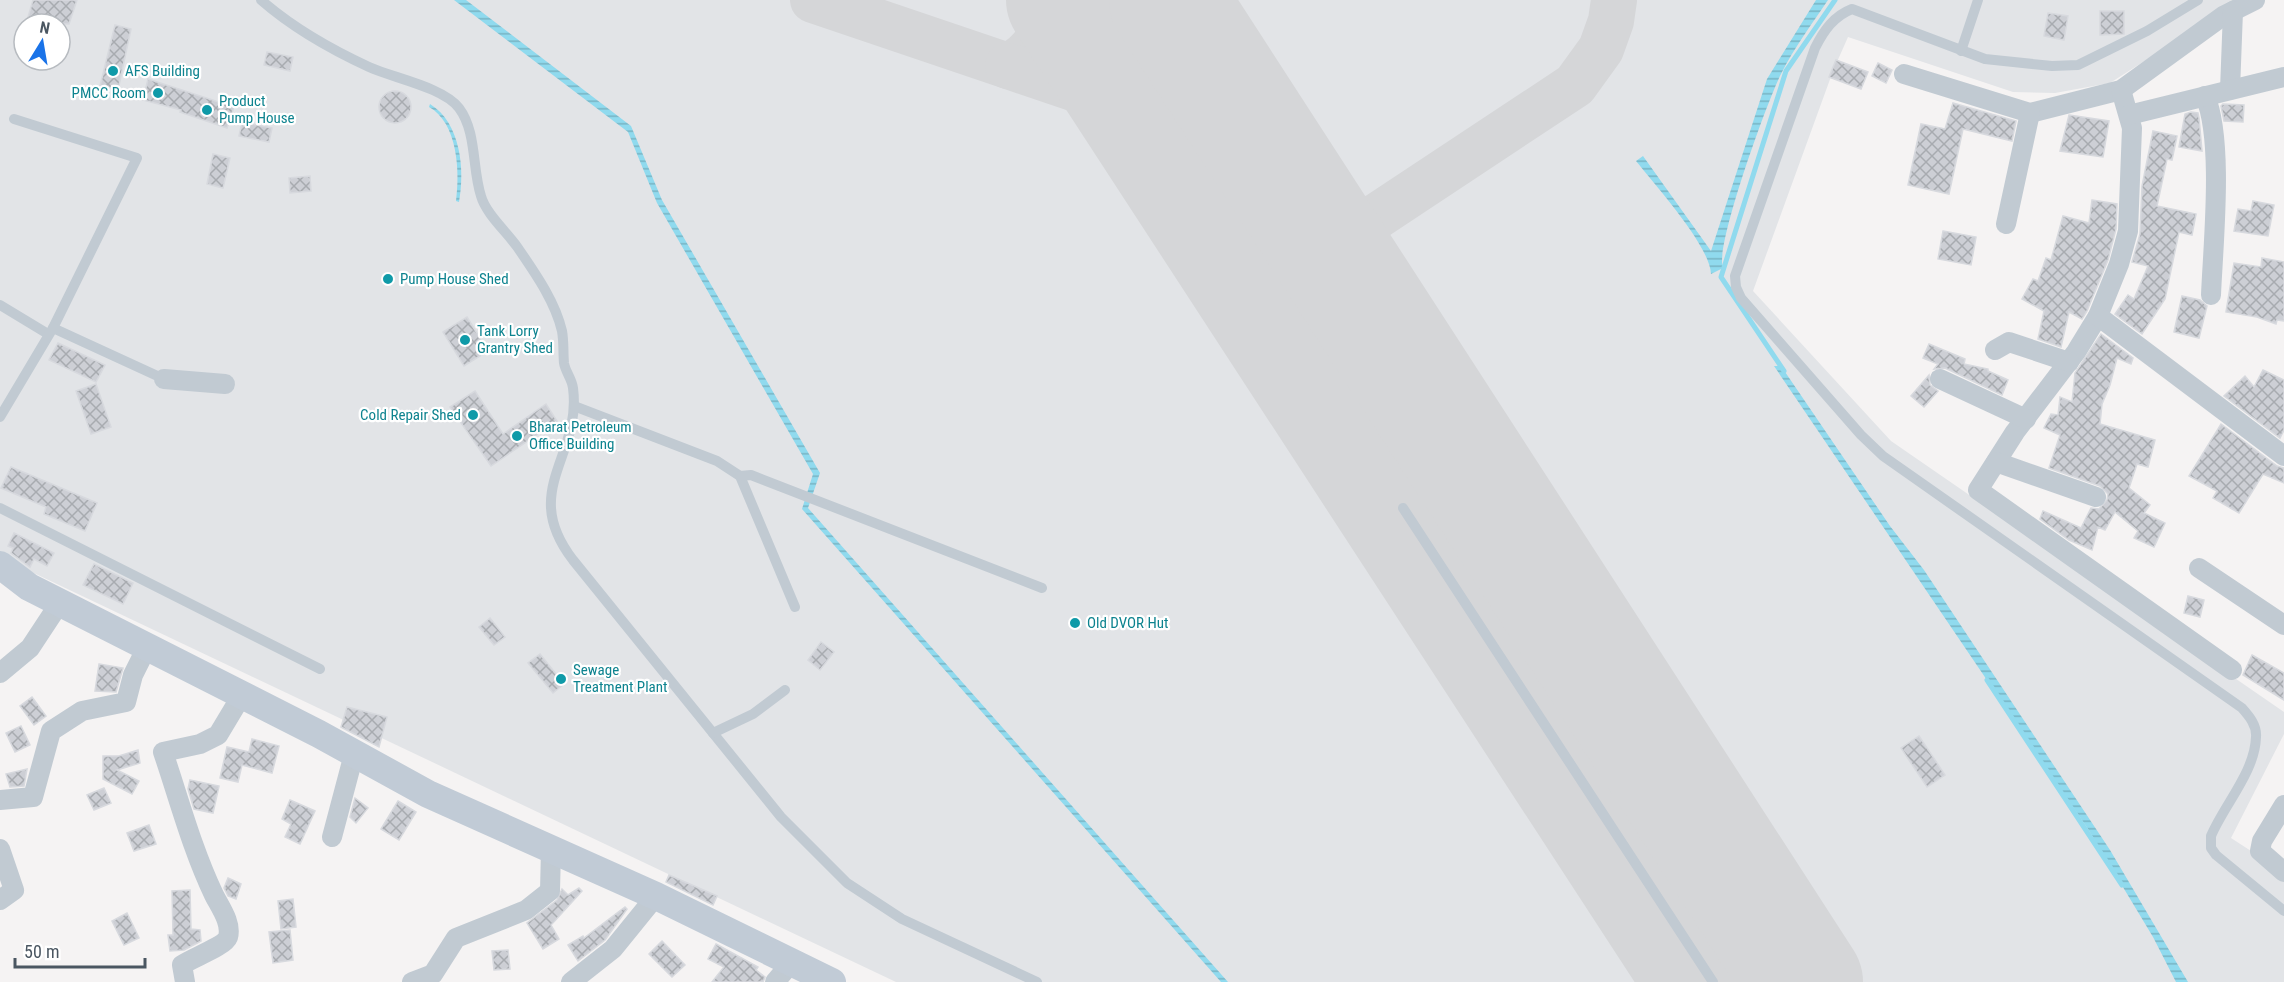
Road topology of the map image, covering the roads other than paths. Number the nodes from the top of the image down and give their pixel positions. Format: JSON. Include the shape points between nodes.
{"nodes":[{"id":1,"x":261,"y":0,"type":"edge"},
{"id":2,"x":1978,"y":0,"type":"edge"},
{"id":3,"x":2198,"y":0,"type":"edge"},
{"id":4,"x":2255,"y":0,"type":"edge"},
{"id":5,"x":2233,"y":11,"type":"junction"},
{"id":6,"x":1961,"y":51,"type":"junction"},
{"id":7,"x":1904,"y":75,"type":"dead end"},
{"id":8,"x":2284,"y":77,"type":"edge"},
{"id":9,"x":2121,"y":90,"type":"junction"},
{"id":10,"x":2230,"y":90,"type":"junction"},
{"id":11,"x":2205,"y":96,"type":"junction"},
{"id":12,"x":2030,"y":113,"type":"junction"},
{"id":13,"x":2129,"y":115,"type":"junction"},
{"id":14,"x":14,"y":119,"type":"dead end"},
{"id":15,"x":2006,"y":224,"type":"dead end"},
{"id":16,"x":2211,"y":295,"type":"dead end"},
{"id":17,"x":0,"y":305,"type":"edge"},
{"id":18,"x":2098,"y":316,"type":"junction"},
{"id":19,"x":50,"y":331,"type":"junction"},
{"id":20,"x":1995,"y":350,"type":"dead end"},
{"id":21,"x":2069,"y":362,"type":"junction"},
{"id":22,"x":164,"y":379,"type":"joint"},
{"id":23,"x":1940,"y":379,"type":"dead end"},
{"id":24,"x":225,"y":384,"type":"dead end"},
{"id":25,"x":574,"y":406,"type":"junction"},
{"id":26,"x":0,"y":417,"type":"edge"},
{"id":27,"x":2026,"y":419,"type":"junction"},
{"id":28,"x":2284,"y":456,"type":"edge"},
{"id":29,"x":1996,"y":462,"type":"junction"},
{"id":30,"x":740,"y":476,"type":"junction"},
{"id":31,"x":2096,"y":497,"type":"dead end"},
{"id":32,"x":0,"y":508,"type":"edge"},
{"id":33,"x":1403,"y":508,"type":"dead end"},
{"id":34,"x":0,"y":565,"type":"edge"},
{"id":35,"x":2199,"y":568,"type":"dead end"},
{"id":36,"x":0,"y":581,"type":"edge"},
{"id":37,"x":29,"y":587,"type":"junction"},
{"id":38,"x":1042,"y":588,"type":"dead end"},
{"id":39,"x":61,"y":601,"type":"junction"},
{"id":40,"x":795,"y":607,"type":"dead end"},
{"id":41,"x":2284,"y":625,"type":"edge"},
{"id":42,"x":148,"y":645,"type":"junction"},
{"id":43,"x":320,"y":669,"type":"dead end"},
{"id":44,"x":2232,"y":670,"type":"dead end"},
{"id":45,"x":0,"y":673,"type":"edge"},
{"id":46,"x":785,"y":690,"type":"dead end"},
{"id":47,"x":242,"y":694,"type":"junction"},
{"id":48,"x":713,"y":733,"type":"junction"},
{"id":49,"x":354,"y":754,"type":"junction"},
{"id":50,"x":0,"y":800,"type":"edge"},
{"id":51,"x":2284,"y":806,"type":"edge"},
{"id":52,"x":332,"y":837,"type":"dead end"},
{"id":53,"x":0,"y":849,"type":"edge"},
{"id":54,"x":551,"y":849,"type":"junction"},
{"id":55,"x":2284,"y":872,"type":"edge"},
{"id":56,"x":656,"y":896,"type":"junction"},
{"id":57,"x":0,"y":900,"type":"edge"},
{"id":58,"x":2284,"y":911,"type":"edge"},
{"id":59,"x":784,"y":972,"type":"edge"},
{"id":60,"x":185,"y":982,"type":"edge"},
{"id":61,"x":412,"y":982,"type":"edge"},
{"id":62,"x":571,"y":982,"type":"edge"},
{"id":63,"x":832,"y":982,"type":"edge"},
{"id":64,"x":1037,"y":982,"type":"edge"},
{"id":65,"x":1713,"y":982,"type":"edge"}],
"edges":[{"from":1,"to":25,"type":"lane","via":[[333,49],[384,74],[433,91],[458,107],[474,153],[481,197],[519,249],[559,320]]},
{"from":2,"to":6,"type":"lane"},
{"from":3,"to":6,"type":"lane","via":[[2078,65],[2006,63]]},
{"from":4,"to":5,"type":"street"},
{"from":5,"to":9,"type":"street"},
{"from":5,"to":10,"type":"street"},
{"from":6,"to":58,"type":"lane","via":[[1852,9],[1833,20],[1810,62],[1735,276],[1736,288],[1878,451],[2242,708],[2251,719],[2256,737],[2247,766],[2211,836],[2211,848],[2224,864]]},
{"from":7,"to":12,"type":"street"},
{"from":8,"to":10,"type":"street"},
{"from":9,"to":12,"type":"street"},
{"from":9,"to":13,"type":"street"},
{"from":10,"to":11,"type":"street"},
{"from":11,"to":13,"type":"street"},
{"from":11,"to":16,"type":"street","via":[[2212,112],[2215,183]]},
{"from":12,"to":15,"type":"street"},
{"from":13,"to":18,"type":"street","via":[[2132,128],[2128,231]]},
{"from":14,"to":19,"type":"lane","via":[[138,158]]},
{"from":17,"to":19,"type":"lane"},
{"from":18,"to":21,"type":"street"},
{"from":18,"to":28,"type":"street"},
{"from":19,"to":22,"type":"lane"},
{"from":19,"to":26,"type":"lane"},
{"from":20,"to":21,"type":"street","via":[[2009,342]]},
{"from":21,"to":27,"type":"street"},
{"from":22,"to":24,"type":"street"},
{"from":23,"to":27,"type":"street"},
{"from":25,"to":30,"type":"lane","via":[[717,461]]},
{"from":25,"to":48,"type":"lane","via":[[570,433],[550,494],[550,513],[558,538]]},
{"from":27,"to":29,"type":"street"},
{"from":29,"to":31,"type":"street"},
{"from":29,"to":44,"type":"street","via":[[1978,490]]},
{"from":30,"to":38,"type":"lane","via":[[751,475]]},
{"from":30,"to":40,"type":"lane"},
{"from":32,"to":43,"type":"lane"},
{"from":33,"to":65,"type":"lane"},
{"from":34,"to":37,"type":"street"},
{"from":35,"to":41,"type":"street"},
{"from":36,"to":37,"type":"street"},
{"from":37,"to":39,"type":"street"},
{"from":39,"to":42,"type":"street"},
{"from":39,"to":45,"type":"street","via":[[30,648]]},
{"from":42,"to":47,"type":"street"},
{"from":42,"to":50,"type":"street","via":[[133,675],[126,702],[82,711],[51,731],[33,797]]},
{"from":46,"to":48,"type":"lane","via":[[753,714]]},
{"from":47,"to":49,"type":"street"},
{"from":47,"to":60,"type":"street","via":[[218,735],[200,744],[163,752],[205,875],[229,924],[222,946],[182,965]]},
{"from":48,"to":64,"type":"lane","via":[[798,837],[847,883],[902,919]]},
{"from":49,"to":52,"type":"street"},
{"from":49,"to":54,"type":"street","via":[[428,795]]},
{"from":51,"to":55,"type":"street","via":[[2260,851]]},
{"from":53,"to":57,"type":"street","via":[[14,890]]},
{"from":54,"to":56,"type":"street"},
{"from":54,"to":61,"type":"street","via":[[549,891],[526,910],[456,938],[433,974]]},
{"from":56,"to":59,"type":"street"},
{"from":56,"to":62,"type":"street","via":[[613,949]]},
{"from":59,"to":63,"type":"street"}]}
